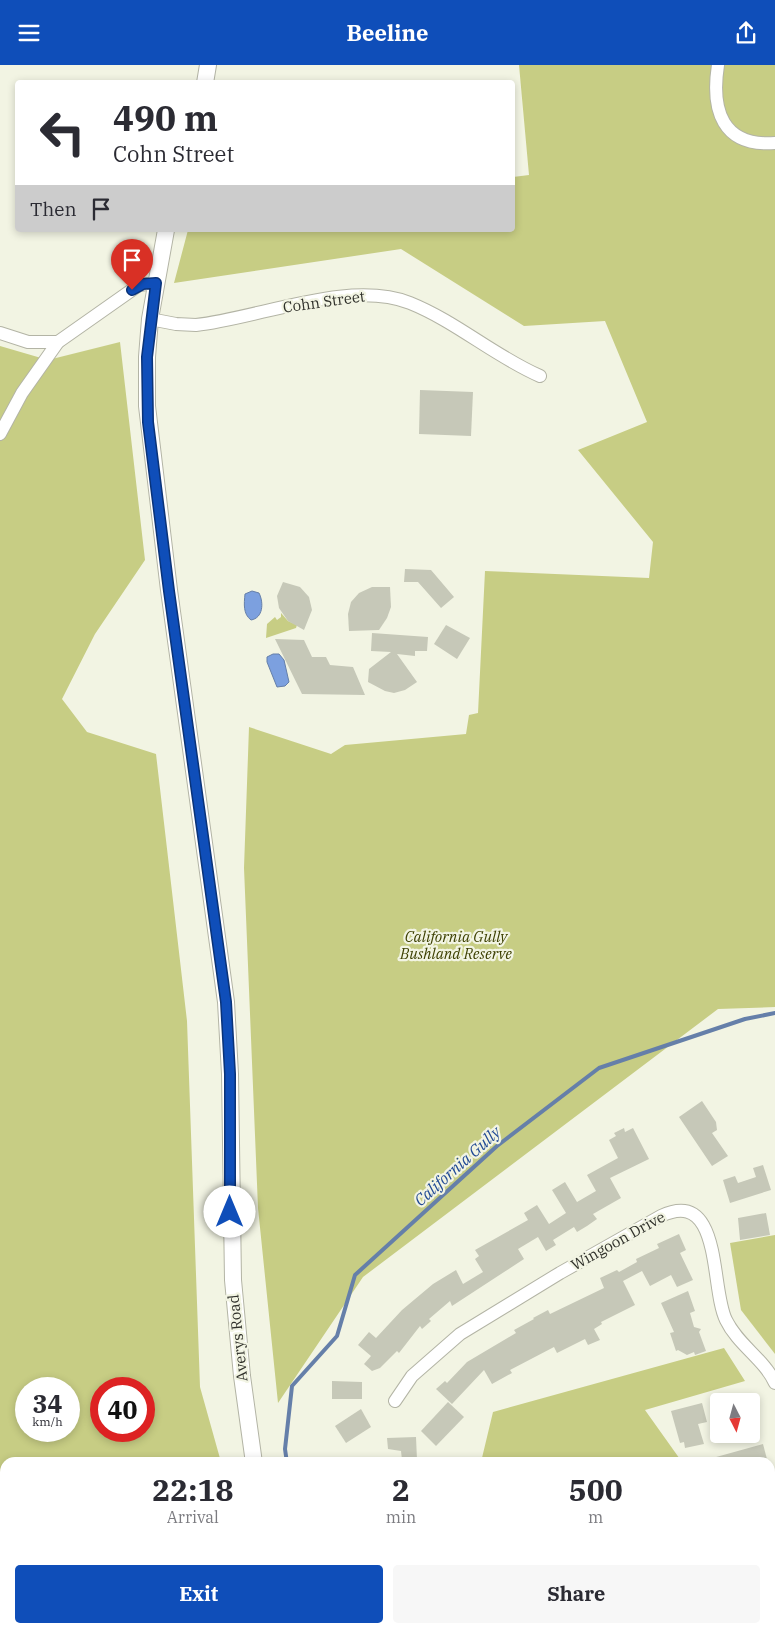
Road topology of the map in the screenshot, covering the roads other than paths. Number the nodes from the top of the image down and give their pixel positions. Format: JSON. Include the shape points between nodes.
{"nodes":[{"id":1,"x":208,"y":65,"type":"edge"},
{"id":2,"x":718,"y":65,"type":"edge"},
{"id":3,"x":206,"y":80,"type":"edge"},
{"id":4,"x":775,"y":143,"type":"edge"},
{"id":5,"x":166,"y":232,"type":"edge"},
{"id":6,"x":156,"y":283,"type":"junction"},
{"id":7,"x":150,"y":319,"type":"junction"},
{"id":8,"x":0,"y":333,"type":"edge"},
{"id":9,"x":58,"y":342,"type":"junction"},
{"id":10,"x":540,"y":376,"type":"dead end"},
{"id":11,"x":0,"y":434,"type":"edge"},
{"id":12,"x":775,"y":1383,"type":"edge"},
{"id":13,"x":395,"y":1401,"type":"dead end"},
{"id":14,"x":253,"y":1457,"type":"edge"}],
"edges":[{"from":1,"to":3,"type":"street"},
{"from":2,"to":4,"type":"street","via":[[715,99],[727,127],[745,140]]},
{"from":5,"to":6,"type":"street","name":"Averys Road"},
{"from":6,"to":7,"type":"street","name":"Averys Road"},
{"from":6,"to":9,"type":"street","via":[[139,285]]},
{"from":7,"to":10,"type":"street","name":"Cohn Street","via":[[176,324],[204,324],[327,300],[379,295],[424,309]]},
{"from":7,"to":14,"type":"street","name":"Averys Road","via":[[146,373],[150,440],[226,1002],[230,1074],[230,1212],[237,1331]]},
{"from":8,"to":9,"type":"street","via":[[28,341]]},
{"from":9,"to":11,"type":"street","via":[[22,393]]},
{"from":12,"to":13,"type":"street","name":"Wingoon Drive","via":[[726,1320],[708,1233],[698,1218],[682,1211],[668,1213],[653,1221],[470,1327],[412,1376]]}]}
